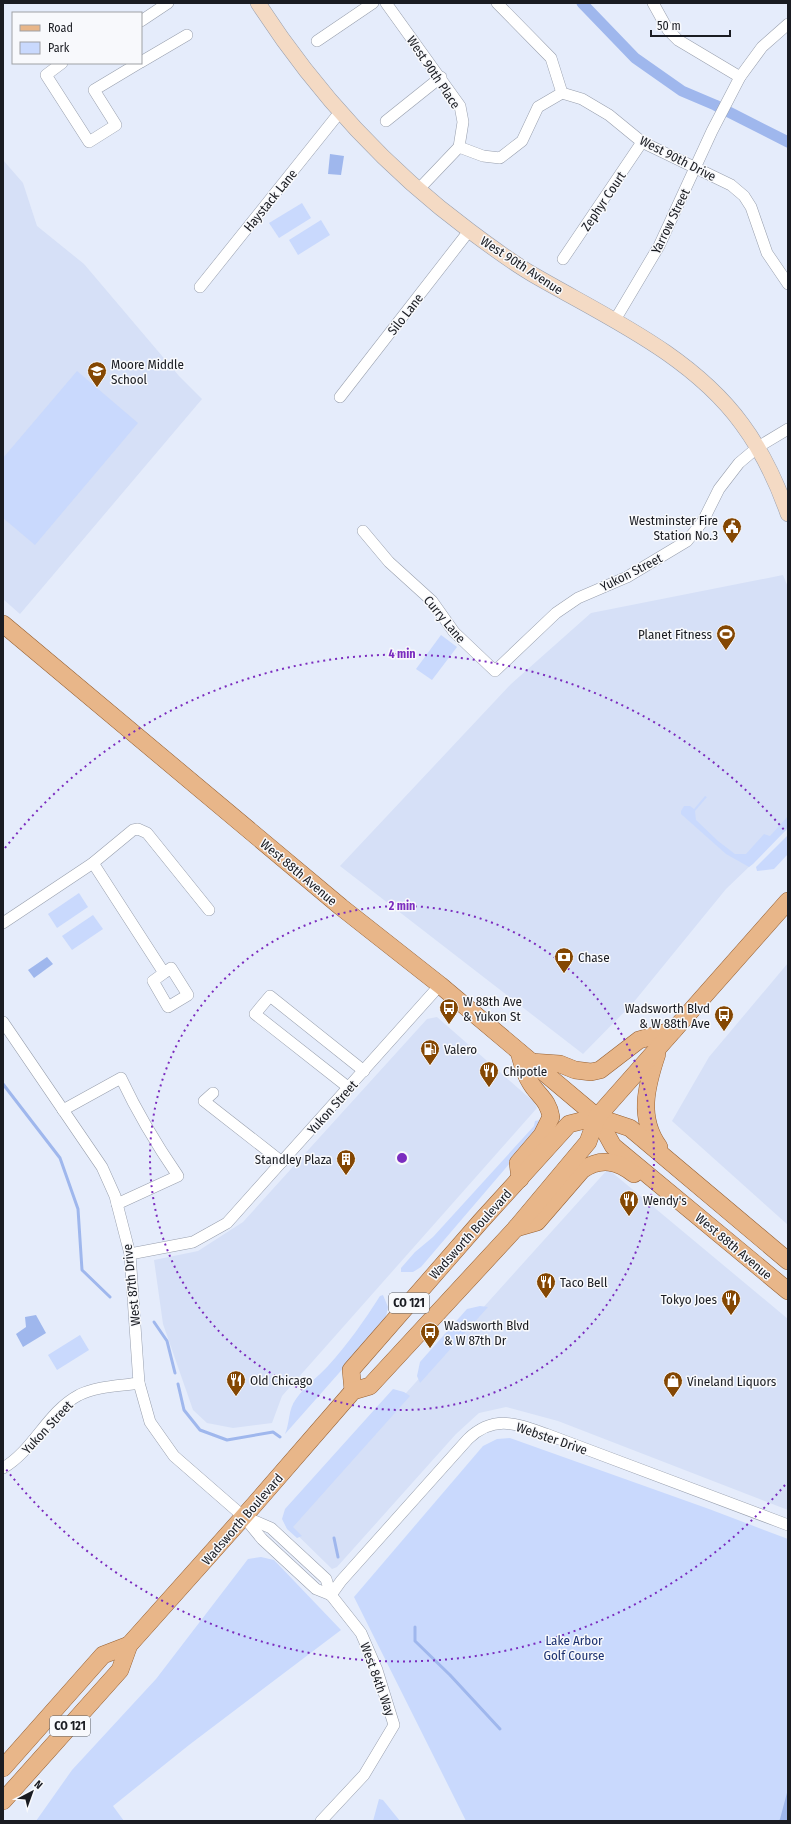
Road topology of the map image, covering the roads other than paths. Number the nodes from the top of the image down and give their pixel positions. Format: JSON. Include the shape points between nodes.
{"nodes":[{"id":1,"x":168,"y":3,"type":"edge"},
{"id":2,"x":258,"y":3,"type":"edge"},
{"id":3,"x":373,"y":3,"type":"edge"},
{"id":4,"x":386,"y":3,"type":"edge"},
{"id":5,"x":498,"y":3,"type":"edge"},
{"id":6,"x":653,"y":3,"type":"edge"},
{"id":7,"x":142,"y":20,"type":"edge"},
{"id":8,"x":788,"y":24,"type":"edge"},
{"id":9,"x":187,"y":35,"type":"dead end"},
{"id":10,"x":317,"y":41,"type":"dead end"},
{"id":11,"x":142,"y":62,"type":"edge"},
{"id":12,"x":61,"y":64,"type":"edge"},
{"id":13,"x":138,"y":64,"type":"edge"},
{"id":14,"x":441,"y":77,"type":"junction"},
{"id":15,"x":740,"y":77,"type":"junction"},
{"id":16,"x":562,"y":93,"type":"junction"},
{"id":17,"x":340,"y":112,"type":"junction"},
{"id":18,"x":386,"y":121,"type":"dead end"},
{"id":19,"x":642,"y":142,"type":"junction"},
{"id":20,"x":459,"y":147,"type":"junction"},
{"id":21,"x":696,"y":168,"type":"junction"},
{"id":22,"x":418,"y":190,"type":"junction"},
{"id":23,"x":469,"y":231,"type":"junction"},
{"id":24,"x":563,"y":259,"type":"dead end"},
{"id":25,"x":788,"y":284,"type":"edge"},
{"id":26,"x":200,"y":287,"type":"dead end"},
{"id":27,"x":615,"y":320,"type":"junction"},
{"id":28,"x":340,"y":397,"type":"dead end"},
{"id":29,"x":788,"y":429,"type":"edge"},
{"id":30,"x":758,"y":447,"type":"junction"},
{"id":31,"x":788,"y":514,"type":"edge"},
{"id":32,"x":362,"y":531,"type":"dead end"},
{"id":33,"x":3,"y":624,"type":"edge"},
{"id":34,"x":495,"y":671,"type":"joint"},
{"id":35,"x":93,"y":863,"type":"junction"},
{"id":36,"x":788,"y":901,"type":"edge"},
{"id":37,"x":209,"y":910,"type":"dead end"},
{"id":38,"x":3,"y":923,"type":"edge"},
{"id":39,"x":164,"y":973,"type":"dead end"},
{"id":40,"x":440,"y":985,"type":"junction"},
{"id":41,"x":3,"y":1022,"type":"edge"},
{"id":42,"x":674,"y":1030,"type":"junction"},
{"id":43,"x":659,"y":1047,"type":"junction"},
{"id":44,"x":525,"y":1057,"type":"junction"},
{"id":45,"x":364,"y":1071,"type":"junction"},
{"id":46,"x":349,"y":1088,"type":"junction"},
{"id":47,"x":213,"y":1093,"type":"dead end"},
{"id":48,"x":63,"y":1110,"type":"junction"},
{"id":49,"x":597,"y":1117,"type":"junction"},
{"id":50,"x":667,"y":1159,"type":"junction"},
{"id":51,"x":282,"y":1162,"type":"junction"},
{"id":52,"x":520,"y":1179,"type":"junction"},
{"id":53,"x":662,"y":1185,"type":"junction"},
{"id":54,"x":118,"y":1204,"type":"junction"},
{"id":55,"x":516,"y":1228,"type":"junction"},
{"id":56,"x":130,"y":1254,"type":"junction"},
{"id":57,"x":788,"y":1261,"type":"edge"},
{"id":58,"x":788,"y":1291,"type":"edge"},
{"id":59,"x":139,"y":1383,"type":"junction"},
{"id":60,"x":353,"y":1391,"type":"junction"},
{"id":61,"x":3,"y":1468,"type":"edge"},
{"id":62,"x":244,"y":1517,"type":"junction"},
{"id":63,"x":788,"y":1525,"type":"edge"},
{"id":64,"x":331,"y":1595,"type":"junction"},
{"id":65,"x":129,"y":1645,"type":"junction"},
{"id":66,"x":3,"y":1768,"type":"edge"},
{"id":67,"x":3,"y":1801,"type":"edge"},
{"id":68,"x":321,"y":1821,"type":"edge"}],
"edges":[{"from":1,"to":7,"type":"street"},
{"from":2,"to":17,"type":"street","name":"West 90th Avenue","via":[[297,60]]},
{"from":3,"to":10,"type":"street"},
{"from":4,"to":14,"type":"street","name":"West 90th Place"},
{"from":5,"to":16,"type":"street","via":[[551,58]]},
{"from":6,"to":15,"type":"street","via":[[668,30],[678,40]]},
{"from":8,"to":15,"type":"street","name":"Yarrow Street","via":[[762,47]]},
{"from":9,"to":11,"type":"street"},
{"from":12,"to":13,"type":"street","via":[[46,75],[89,142],[116,125],[94,90]]},
{"from":14,"to":18,"type":"street"},
{"from":14,"to":20,"type":"street","name":"West 90th Place","via":[[460,106],[463,122]]},
{"from":15,"to":21,"type":"street","name":"Yarrow Street"},
{"from":16,"to":19,"type":"street","name":"West 90th Drive","via":[[582,98],[609,115]]},
{"from":16,"to":20,"type":"street","via":[[538,107],[522,141],[500,158],[483,156]]},
{"from":17,"to":22,"type":"street","name":"West 90th Avenue"},
{"from":17,"to":26,"type":"street","name":"Haystack Lane"},
{"from":19,"to":21,"type":"street","name":"West 90th Drive"},
{"from":19,"to":24,"type":"street","name":"Zephyr Court"},
{"from":20,"to":22,"type":"street"},
{"from":21,"to":25,"type":"street","name":"West 90th Drive","via":[[731,185],[744,196],[751,207],[767,254]]},
{"from":21,"to":27,"type":"street","name":"Yarrow Street","via":[[659,246]]},
{"from":22,"to":23,"type":"street","name":"West 90th Avenue"},
{"from":23,"to":27,"type":"street","name":"West 90th Avenue","via":[[530,273]]},
{"from":23,"to":28,"type":"street","name":"Silo Lane"},
{"from":27,"to":30,"type":"street","name":"West 90th Avenue","via":[[664,352],[708,388],[741,422]]},
{"from":29,"to":30,"type":"street","name":"Yukon Street"},
{"from":30,"to":31,"type":"street","name":"West 90th Avenue"},
{"from":30,"to":34,"type":"street","name":"Yukon Street","via":[[739,463],[719,488],[703,521],[687,541],[627,577],[578,598],[556,613]]},
{"from":32,"to":34,"type":"street","name":"Curry Lane","via":[[389,562],[432,601],[454,632]]},
{"from":33,"to":40,"type":"main road","name":"West 88th Avenue","via":[[337,904]]},
{"from":35,"to":37,"type":"street","via":[[133,830],[143,831]]},
{"from":35,"to":38,"type":"street"},
{"from":35,"to":39,"type":"street"},
{"from":36,"to":42,"type":"main road","name":"Wadsworth Boulevard","number":"CO 121"},
{"from":40,"to":44,"type":"main road","name":"West 88th Avenue"},
{"from":40,"to":45,"type":"street","name":"Yukon Street"},
{"from":41,"to":48,"type":"street","name":"West 87th Drive"},
{"from":42,"to":43,"type":"main road","name":"Wadsworth Boulevard","number":"CO 121"},
{"from":42,"to":44,"type":"main road","via":[[639,1040],[600,1070],[591,1072]]},
{"from":43,"to":49,"type":"main road","name":"Wadsworth Boulevard","number":"CO 121"},
{"from":43,"to":50,"type":"main road","via":[[649,1079],[646,1117],[652,1138]]},
{"from":44,"to":49,"type":"main road","name":"West 88th Avenue"},
{"from":44,"to":52,"type":"main road","via":[[523,1068],[530,1082],[545,1099],[551,1117],[542,1135],[518,1163]]},
{"from":45,"to":46,"type":"street","name":"Yukon Street"},
{"from":45,"to":46,"type":"street","via":[[270,996],[255,1014]]},
{"from":46,"to":51,"type":"street","name":"Yukon Street"},
{"from":47,"to":51,"type":"street","via":[[204,1101]]},
{"from":48,"to":54,"type":"street","name":"West 87th Drive","via":[[102,1167]]},
{"from":48,"to":54,"type":"street","via":[[121,1078],[149,1131],[178,1176]]},
{"from":49,"to":50,"type":"main road","name":"West 88th Avenue","via":[[630,1128]]},
{"from":49,"to":52,"type":"main road","name":"Wadsworth Boulevard","number":"CO 121","via":[[569,1124]]},
{"from":49,"to":53,"type":"main road","name":"West 88th Avenue","via":[[613,1146]]},
{"from":49,"to":55,"type":"main road","name":"Wadsworth Boulevard","number":"CO 121","via":[[588,1142]]},
{"from":50,"to":57,"type":"main road","name":"West 88th Avenue"},
{"from":51,"to":56,"type":"street","name":"Yukon Street","via":[[227,1223],[193,1242]]},
{"from":52,"to":60,"type":"main road","name":"Wadsworth Boulevard","number":"CO 121","via":[[351,1370]]},
{"from":53,"to":55,"type":"main road","via":[[643,1182],[624,1166],[610,1161],[589,1165],[537,1222]]},
{"from":53,"to":58,"type":"main road","name":"West 88th Avenue"},
{"from":54,"to":56,"type":"street","name":"West 87th Drive"},
{"from":55,"to":60,"type":"main road","name":"Wadsworth Boulevard","number":"CO 121","via":[[370,1386]]},
{"from":56,"to":59,"type":"street","name":"West 87th Drive"},
{"from":59,"to":61,"type":"street","name":"Yukon Street","via":[[94,1389],[79,1395],[66,1404],[22,1455]]},
{"from":59,"to":62,"type":"street","name":"West 87th Drive","via":[[150,1422],[174,1456]]},
{"from":60,"to":62,"type":"main road","name":"Wadsworth Boulevard","number":"CO 121"},
{"from":62,"to":64,"type":"street","name":"West 84th Way","via":[[262,1539],[316,1589]]},
{"from":62,"to":65,"type":"main road","name":"Wadsworth Boulevard","number":"CO 121"},
{"from":63,"to":64,"type":"street","name":"Webster Drive","via":[[546,1434],[515,1424],[496,1424],[486,1426],[468,1439]]},
{"from":64,"to":68,"type":"street","name":"West 84th Way","via":[[361,1633],[377,1670],[394,1725],[364,1774]]},
{"from":65,"to":66,"type":"main road","name":"Wadsworth Boulevard","number":"CO 121","via":[[103,1655]]},
{"from":65,"to":67,"type":"main road","name":"Wadsworth Boulevard","number":"CO 121","via":[[120,1670]]}]}
